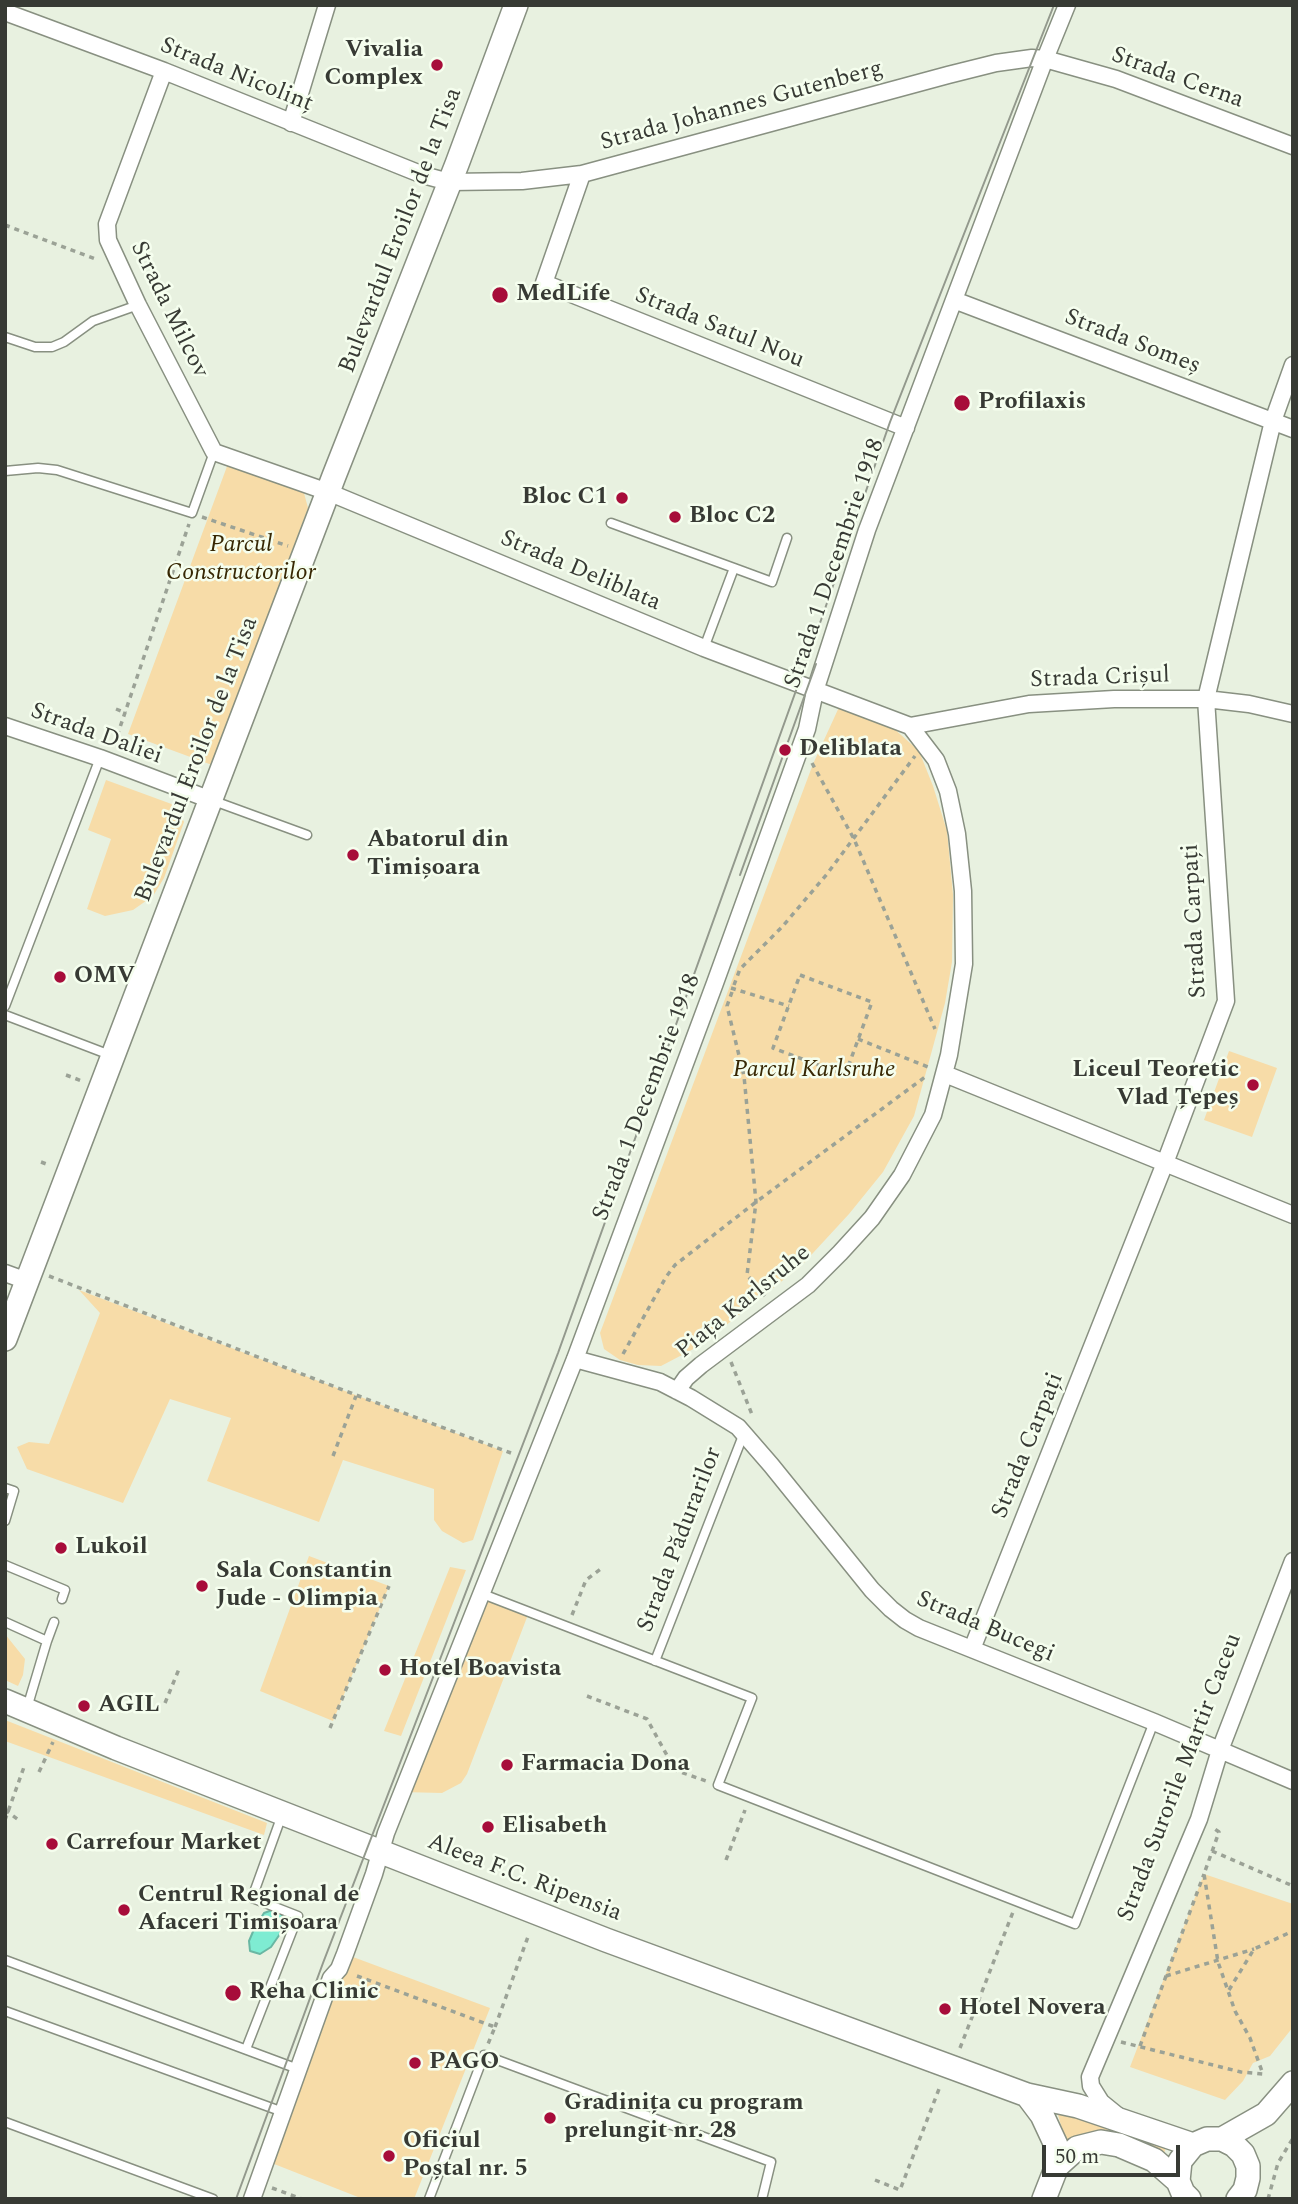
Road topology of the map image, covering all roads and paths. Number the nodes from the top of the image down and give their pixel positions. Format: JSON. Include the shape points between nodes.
{"nodes":[{"id":1,"x":327,"y":5,"type":"edge"},
{"id":2,"x":516,"y":5,"type":"edge"},
{"id":3,"x":1067,"y":5,"type":"edge"},
{"id":4,"x":5,"y":12,"type":"edge"},
{"id":5,"x":1045,"y":59,"type":"junction"},
{"id":6,"x":164,"y":71,"type":"junction"},
{"id":7,"x":291,"y":123,"type":"junction"},
{"id":8,"x":1293,"y":146,"type":"edge"},
{"id":9,"x":582,"y":174,"type":"junction"},
{"id":10,"x":449,"y":182,"type":"junction"},
{"id":11,"x":5,"y":225,"type":"edge"},
{"id":12,"x":121,"y":268,"type":"junction"},
{"id":13,"x":954,"y":300,"type":"junction"},
{"id":14,"x":138,"y":305,"type":"junction"},
{"id":15,"x":5,"y":337,"type":"edge"},
{"id":16,"x":1293,"y":365,"type":"edge"},
{"id":17,"x":1273,"y":421,"type":"junction"},
{"id":18,"x":906,"y":428,"type":"junction"},
{"id":19,"x":1293,"y":429,"type":"edge"},
{"id":20,"x":215,"y":452,"type":"junction"},
{"id":21,"x":5,"y":471,"type":"edge"},
{"id":22,"x":328,"y":492,"type":"junction"},
{"id":23,"x":192,"y":513,"type":"junction"},
{"id":24,"x":611,"y":523,"type":"dead end"},
{"id":25,"x":787,"y":538,"type":"dead end"},
{"id":26,"x":291,"y":547,"type":"dead end"},
{"id":27,"x":734,"y":568,"type":"junction"},
{"id":28,"x":704,"y":648,"type":"junction"},
{"id":29,"x":815,"y":691,"type":"junction"},
{"id":30,"x":1206,"y":699,"type":"junction"},
{"id":31,"x":116,"y":709,"type":"dead end"},
{"id":32,"x":126,"y":713,"type":"junction"},
{"id":33,"x":1293,"y":714,"type":"edge"},
{"id":34,"x":5,"y":726,"type":"edge"},
{"id":35,"x":910,"y":726,"type":"junction"},
{"id":36,"x":926,"y":744,"type":"junction"},
{"id":37,"x":106,"y":754,"type":"junction"},
{"id":38,"x":809,"y":757,"type":"dead end"},
{"id":39,"x":211,"y":800,"type":"junction"},
{"id":40,"x":307,"y":835,"type":"dead end"},
{"id":41,"x":854,"y":839,"type":"junction"},
{"id":42,"x":725,"y":986,"type":"dead end"},
{"id":43,"x":733,"y":988,"type":"junction"},
{"id":44,"x":5,"y":1006,"type":"edge"},
{"id":45,"x":789,"y":1006,"type":"junction"},
{"id":46,"x":5,"y":1015,"type":"edge"},
{"id":47,"x":935,"y":1029,"type":"dead end"},
{"id":48,"x":858,"y":1039,"type":"junction"},
{"id":49,"x":113,"y":1056,"type":"junction"},
{"id":50,"x":945,"y":1074,"type":"junction"},
{"id":51,"x":66,"y":1075,"type":"dead end"},
{"id":52,"x":82,"y":1081,"type":"dead end"},
{"id":53,"x":41,"y":1161,"type":"dead end"},
{"id":54,"x":1165,"y":1163,"type":"junction"},
{"id":55,"x":49,"y":1165,"type":"dead end"},
{"id":56,"x":756,"y":1202,"type":"junction"},
{"id":57,"x":1293,"y":1215,"type":"edge"},
{"id":58,"x":5,"y":1273,"type":"edge"},
{"id":59,"x":30,"y":1276,"type":"junction"},
{"id":60,"x":776,"y":1310,"type":"junction"},
{"id":61,"x":5,"y":1339,"type":"edge"},
{"id":62,"x":725,"y":1346,"type":"junction"},
{"id":63,"x":575,"y":1359,"type":"junction"},
{"id":64,"x":615,"y":1369,"type":"junction"},
{"id":65,"x":677,"y":1391,"type":"junction"},
{"id":66,"x":356,"y":1395,"type":"junction"},
{"id":67,"x":753,"y":1418,"type":"dead end"},
{"id":68,"x":744,"y":1433,"type":"junction"},
{"id":69,"x":511,"y":1453,"type":"dead end"},
{"id":70,"x":333,"y":1456,"type":"dead end"},
{"id":71,"x":5,"y":1488,"type":"edge"},
{"id":72,"x":5,"y":1521,"type":"edge"},
{"id":73,"x":1293,"y":1561,"type":"edge"},
{"id":74,"x":5,"y":1565,"type":"edge"},
{"id":75,"x":602,"y":1567,"type":"dead end"},
{"id":76,"x":389,"y":1586,"type":"dead end"},
{"id":77,"x":480,"y":1593,"type":"junction"},
{"id":78,"x":62,"y":1599,"type":"dead end"},
{"id":79,"x":5,"y":1622,"type":"edge"},
{"id":80,"x":54,"y":1622,"type":"dead end"},
{"id":81,"x":568,"y":1627,"type":"junction"},
{"id":82,"x":47,"y":1640,"type":"junction"},
{"id":83,"x":972,"y":1649,"type":"junction"},
{"id":84,"x":655,"y":1661,"type":"junction"},
{"id":85,"x":179,"y":1669,"type":"dead end"},
{"id":86,"x":587,"y":1696,"type":"dead end"},
{"id":87,"x":5,"y":1701,"type":"edge"},
{"id":88,"x":165,"y":1703,"type":"dead end"},
{"id":89,"x":27,"y":1711,"type":"junction"},
{"id":90,"x":1154,"y":1722,"type":"junction"},
{"id":91,"x":331,"y":1728,"type":"dead end"},
{"id":92,"x":54,"y":1739,"type":"dead end"},
{"id":93,"x":1220,"y":1750,"type":"junction"},
{"id":94,"x":24,"y":1767,"type":"dead end"},
{"id":95,"x":39,"y":1772,"type":"dead end"},
{"id":96,"x":1293,"y":1781,"type":"edge"},
{"id":97,"x":718,"y":1785,"type":"junction"},
{"id":98,"x":750,"y":1798,"type":"junction"},
{"id":99,"x":6,"y":1811,"type":"edge"},
{"id":100,"x":283,"y":1812,"type":"junction"},
{"id":101,"x":1199,"y":1818,"type":"junction"},
{"id":102,"x":5,"y":1820,"type":"edge"},
{"id":103,"x":20,"y":1821,"type":"dead end"},
{"id":104,"x":381,"y":1851,"type":"junction"},
{"id":105,"x":1212,"y":1851,"type":"junction"},
{"id":106,"x":726,"y":1860,"type":"dead end"},
{"id":107,"x":1204,"y":1874,"type":"junction"},
{"id":108,"x":1293,"y":1886,"type":"edge"},
{"id":109,"x":1017,"y":1902,"type":"junction"},
{"id":110,"x":1293,"y":1931,"type":"edge"},
{"id":111,"x":529,"y":1934,"type":"dead end"},
{"id":112,"x":1254,"y":1949,"type":"junction"},
{"id":113,"x":5,"y":1960,"type":"edge"},
{"id":114,"x":1218,"y":1962,"type":"junction"},
{"id":115,"x":357,"y":1976,"type":"dead end"},
{"id":116,"x":1166,"y":1976,"type":"junction"},
{"id":117,"x":1230,"y":1990,"type":"junction"},
{"id":118,"x":5,"y":2011,"type":"edge"},
{"id":119,"x":495,"y":2027,"type":"junction"},
{"id":120,"x":1106,"y":2038,"type":"junction"},
{"id":121,"x":1140,"y":2046,"type":"junction"},
{"id":122,"x":246,"y":2049,"type":"junction"},
{"id":123,"x":959,"y":2050,"type":"dead end"},
{"id":124,"x":484,"y":2055,"type":"junction"},
{"id":125,"x":298,"y":2068,"type":"junction"},
{"id":126,"x":1293,"y":2083,"type":"edge"},
{"id":127,"x":939,"y":2089,"type":"dead end"},
{"id":128,"x":1027,"y":2095,"type":"junction"},
{"id":129,"x":283,"y":2112,"type":"junction"},
{"id":130,"x":1266,"y":2114,"type":"junction"},
{"id":131,"x":1124,"y":2121,"type":"junction"},
{"id":132,"x":5,"y":2122,"type":"edge"},
{"id":133,"x":1293,"y":2138,"type":"edge"},
{"id":134,"x":1223,"y":2139,"type":"junction"},
{"id":135,"x":1193,"y":2145,"type":"junction"},
{"id":136,"x":1057,"y":2166,"type":"junction"},
{"id":137,"x":1248,"y":2166,"type":"junction"},
{"id":138,"x":875,"y":2180,"type":"dead end"},
{"id":139,"x":257,"y":2182,"type":"junction"},
{"id":140,"x":1183,"y":2190,"type":"edge"},
{"id":141,"x":213,"y":2199,"type":"edge"},
{"id":142,"x":252,"y":2199,"type":"edge"},
{"id":143,"x":302,"y":2199,"type":"edge"},
{"id":144,"x":429,"y":2199,"type":"edge"},
{"id":145,"x":762,"y":2199,"type":"edge"},
{"id":146,"x":1044,"y":2199,"type":"edge"},
{"id":147,"x":1238,"y":2199,"type":"edge"},
{"id":148,"x":1268,"y":2199,"type":"edge"}],
"edges":[{"from":1,"to":7,"type":"street"},
{"from":2,"to":10,"type":"street","name":"Bulevardul Eroilor de la Tisa"},
{"from":3,"to":5,"type":"street","name":"Strada 1 Decembrie 1918"},
{"from":4,"to":6,"type":"street","name":"Strada Nicolinț"},
{"from":5,"to":8,"type":"street","name":"Strada Cerna","via":[[1116,79]]},
{"from":5,"to":9,"type":"street","name":"Strada Johannes Gutenberg","via":[[996,63]]},
{"from":5,"to":13,"type":"street","name":"Strada 1 Decembrie 1918"},
{"from":6,"to":7,"type":"street","name":"Strada Nicolinț"},
{"from":6,"to":12,"type":"street","name":"Strada Milcov","via":[[107,224],[108,240]]},
{"from":7,"to":10,"type":"street","name":"Strada Nicolinț"},
{"from":9,"to":10,"type":"street","name":"Strada Johannes Gutenberg"},
{"from":9,"to":18,"type":"street","name":"Strada Satul Nou","via":[[544,283]]},
{"from":10,"to":22,"type":"street","name":"Bulevardul Eroilor de la Tisa"},
{"from":11,"to":12,"type":"path"},
{"from":12,"to":14,"type":"street","name":"Strada Milcov"},
{"from":13,"to":17,"type":"street","name":"Strada Someș"},
{"from":13,"to":18,"type":"street","name":"Strada 1 Decembrie 1918"},
{"from":14,"to":15,"type":"lane","via":[[93,321],[52,347],[35,347]]},
{"from":14,"to":20,"type":"street","name":"Strada Milcov"},
{"from":16,"to":17,"type":"street","name":"Strada Carpați"},
{"from":17,"to":19,"type":"street","name":"Strada Someș"},
{"from":17,"to":30,"type":"street","name":"Strada Carpați"},
{"from":18,"to":29,"type":"street","name":"Strada 1 Decembrie 1918","via":[[867,530]]},
{"from":20,"to":22,"type":"street"},
{"from":20,"to":23,"type":"lane"},
{"from":21,"to":23,"type":"lane","via":[[57,470]]},
{"from":22,"to":28,"type":"street","name":"Strada Deliblata"},
{"from":22,"to":39,"type":"street","name":"Bulevardul Eroilor de la Tisa"},
{"from":23,"to":26,"type":"path"},
{"from":23,"to":32,"type":"path"},
{"from":24,"to":27,"type":"lane"},
{"from":25,"to":27,"type":"lane","via":[[772,582]]},
{"from":27,"to":28,"type":"lane"},
{"from":28,"to":29,"type":"street","name":"Strada Deliblata"},
{"from":29,"to":35,"type":"street","name":"Piața Karlsruhe"},
{"from":29,"to":63,"type":"street","name":"Strada 1 Decembrie 1918","via":[[802,743]]},
{"from":30,"to":33,"type":"street","name":"Strada Crișul"},
{"from":30,"to":35,"type":"street","name":"Strada Crișul","via":[[1029,704]]},
{"from":30,"to":54,"type":"street","name":"Strada Carpați","via":[[1226,1001]]},
{"from":31,"to":32,"type":"path"},
{"from":32,"to":37,"type":"path"},
{"from":34,"to":37,"type":"street","name":"Strada Daliei"},
{"from":35,"to":36,"type":"street","name":"Piața Karlsruhe"},
{"from":36,"to":41,"type":"path"},
{"from":36,"to":50,"type":"street","name":"Piața Karlsruhe","via":[[948,791],[963,891],[964,964]]},
{"from":37,"to":39,"type":"street","name":"Strada Daliei"},
{"from":37,"to":44,"type":"lane"},
{"from":38,"to":41,"type":"path"},
{"from":39,"to":40,"type":"lane"},
{"from":39,"to":49,"type":"street","name":"Bulevardul Eroilor de la Tisa"},
{"from":41,"to":43,"type":"path","via":[[740,970]]},
{"from":41,"to":47,"type":"path"},
{"from":42,"to":43,"type":"path"},
{"from":43,"to":45,"type":"path"},
{"from":43,"to":56,"type":"path","via":[[727,1006],[744,1076]]},
{"from":45,"to":48,"type":"path","via":[[800,975],[872,1002]]},
{"from":45,"to":48,"type":"path","via":[[773,1048],[845,1075]]},
{"from":46,"to":49,"type":"lane"},
{"from":48,"to":56,"type":"path","via":[[934,1070]]},
{"from":49,"to":59,"type":"street","name":"Bulevardul Eroilor de la Tisa"},
{"from":50,"to":54,"type":"street"},
{"from":50,"to":60,"type":"street","name":"Piața Karlsruhe","via":[[933,1115],[902,1175],[872,1218],[808,1285]]},
{"from":51,"to":52,"type":"path"},
{"from":53,"to":55,"type":"path"},
{"from":54,"to":57,"type":"street"},
{"from":54,"to":83,"type":"street","name":"Strada Carpați"},
{"from":56,"to":60,"type":"path","via":[[747,1275]]},
{"from":56,"to":64,"type":"path","via":[[675,1265]]},
{"from":58,"to":59,"type":"street"},
{"from":59,"to":61,"type":"street","name":"Bulevardul Eroilor de la Tisa"},
{"from":59,"to":66,"type":"path"},
{"from":60,"to":62,"type":"street","name":"Piața Karlsruhe"},
{"from":62,"to":65,"type":"street","name":"Piața Karlsruhe"},
{"from":62,"to":67,"type":"path"},
{"from":63,"to":64,"type":"street","name":"Strada Bucegi"},
{"from":63,"to":77,"type":"street","name":"Strada 1 Decembrie 1918"},
{"from":64,"to":65,"type":"street","name":"Strada Bucegi"},
{"from":65,"to":68,"type":"street","name":"Strada Bucegi"},
{"from":66,"to":69,"type":"path"},
{"from":66,"to":70,"type":"path"},
{"from":68,"to":83,"type":"street","name":"Strada Bucegi","via":[[891,1609],[919,1628]]},
{"from":68,"to":84,"type":"lane","name":"Strada Pădurarilor"},
{"from":71,"to":72,"type":"lane","via":[[14,1491]]},
{"from":73,"to":93,"type":"street","name":"Strada Surorile Martir Caceu"},
{"from":74,"to":78,"type":"lane","via":[[65,1590]]},
{"from":75,"to":81,"type":"path","via":[[586,1580]]},
{"from":76,"to":91,"type":"path"},
{"from":77,"to":81,"type":"lane"},
{"from":77,"to":104,"type":"street","name":"Strada 1 Decembrie 1918"},
{"from":79,"to":82,"type":"lane"},
{"from":80,"to":82,"type":"lane"},
{"from":81,"to":84,"type":"lane"},
{"from":82,"to":89,"type":"lane"},
{"from":83,"to":90,"type":"street","name":"Strada Bucegi"},
{"from":84,"to":97,"type":"lane","via":[[752,1698]]},
{"from":85,"to":88,"type":"path"},
{"from":86,"to":97,"type":"path","via":[[647,1719],[675,1770]]},
{"from":87,"to":89,"type":"street","name":"Aleea F.C. Ripensia"},
{"from":89,"to":100,"type":"street","name":"Aleea F.C. Ripensia"},
{"from":90,"to":93,"type":"street","name":"Strada Bucegi"},
{"from":90,"to":109,"type":"lane","via":[[1075,1924]]},
{"from":92,"to":95,"type":"path"},
{"from":93,"to":96,"type":"street","name":"Strada Bucegi"},
{"from":93,"to":101,"type":"street","name":"Strada Surorile Martir Caceu"},
{"from":94,"to":99,"type":"path"},
{"from":97,"to":98,"type":"lane"},
{"from":98,"to":106,"type":"path"},
{"from":98,"to":109,"type":"lane"},
{"from":99,"to":102,"type":"path"},
{"from":99,"to":103,"type":"path"},
{"from":100,"to":104,"type":"street","name":"Aleea F.C. Ripensia"},
{"from":100,"to":122,"type":"lane","via":[[252,1898],[298,1916]]},
{"from":101,"to":105,"type":"path","via":[[1219,1832]]},
{"from":101,"to":120,"type":"street","name":"Strada Surorile Martir Caceu"},
{"from":104,"to":125,"type":"street","name":"Strada 1 Decembrie 1918"},
{"from":104,"to":128,"type":"street","name":"Aleea F.C. Ripensia","via":[[619,1945]]},
{"from":105,"to":107,"type":"path"},
{"from":105,"to":108,"type":"path"},
{"from":107,"to":114,"type":"path"},
{"from":107,"to":116,"type":"path"},
{"from":109,"to":123,"type":"path"},
{"from":110,"to":112,"type":"path"},
{"from":111,"to":119,"type":"path"},
{"from":112,"to":114,"type":"path"},
{"from":112,"to":117,"type":"path"},
{"from":113,"to":122,"type":"lane"},
{"from":114,"to":116,"type":"path"},
{"from":114,"to":117,"type":"path"},
{"from":115,"to":119,"type":"path"},
{"from":116,"to":121,"type":"path"},
{"from":117,"to":121,"type":"path","via":[[1263,2074]]},
{"from":118,"to":129,"type":"lane"},
{"from":119,"to":124,"type":"path"},
{"from":120,"to":121,"type":"path"},
{"from":120,"to":131,"type":"street","name":"Strada Surorile Martir Caceu","via":[[1090,2077],[1091,2086],[1101,2102]]},
{"from":122,"to":125,"type":"lane"},
{"from":124,"to":144,"type":"lane"},
{"from":124,"to":145,"type":"lane","via":[[771,2162]]},
{"from":125,"to":129,"type":"street","name":"Strada 1 Decembrie 1918"},
{"from":126,"to":130,"type":"street"},
{"from":127,"to":138,"type":"path","via":[[900,2190]]},
{"from":128,"to":131,"type":"street","name":"Aleea F.C. Ripensia"},
{"from":128,"to":136,"type":"street","via":[[1052,2132]]},
{"from":129,"to":139,"type":"street","name":"Strada 1 Decembrie 1918"},
{"from":130,"to":134,"type":"street"},
{"from":130,"to":137,"type":"street"},
{"from":131,"to":135,"type":"street","name":"Aleea F.C. Ripensia"},
{"from":132,"to":141,"type":"lane"},
{"from":133,"to":148,"type":"path","via":[[1278,2163]]},
{"from":134,"to":135,"type":"street"},
{"from":134,"to":137,"type":"street","via":[[1243,2154]]},
{"from":135,"to":140,"type":"street","via":[[1180,2161]]},
{"from":136,"to":140,"type":"street","via":[[1077,2148],[1101,2142],[1119,2144],[1154,2160]]},
{"from":136,"to":146,"type":"street"},
{"from":137,"to":147,"type":"street","via":[[1245,2190]]},
{"from":139,"to":142,"type":"street","name":"Strada 1 Decembrie 1918"},
{"from":139,"to":143,"type":"path"}]}
